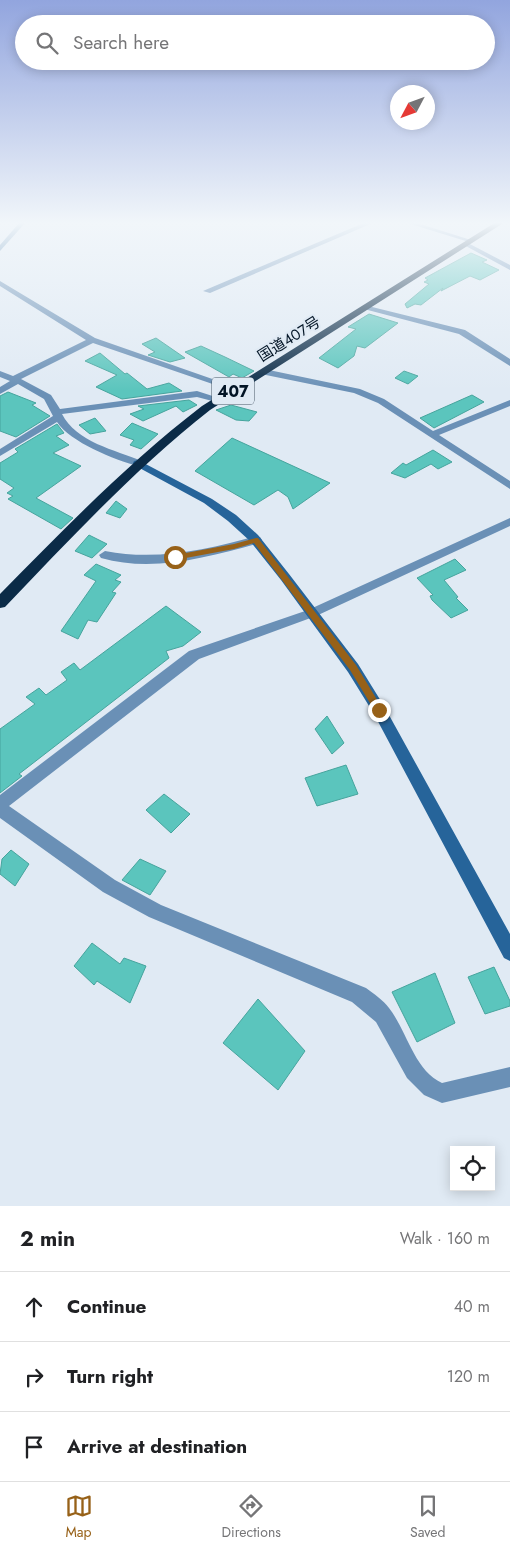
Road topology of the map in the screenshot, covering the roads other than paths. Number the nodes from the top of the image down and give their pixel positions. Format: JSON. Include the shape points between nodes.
{"nodes":[{"id":1,"x":237,"y":278,"type":"edge"},
{"id":2,"x":412,"y":278,"type":"edge"},
{"id":3,"x":0,"y":283,"type":"edge"},
{"id":4,"x":207,"y":291,"type":"dead end"},
{"id":5,"x":367,"y":308,"type":"junction"},
{"id":6,"x":92,"y":340,"type":"junction"},
{"id":7,"x":510,"y":363,"type":"edge"},
{"id":8,"x":264,"y":372,"type":"junction"},
{"id":9,"x":0,"y":374,"type":"edge"},
{"id":10,"x":15,"y":380,"type":"junction"},
{"id":11,"x":236,"y":389,"type":"junction"},
{"id":12,"x":0,"y":392,"type":"edge"},
{"id":13,"x":220,"y":400,"type":"junction"},
{"id":14,"x":510,"y":403,"type":"edge"},
{"id":15,"x":56,"y":414,"type":"junction"},
{"id":16,"x":431,"y":435,"type":"junction"},
{"id":17,"x":0,"y":453,"type":"edge"},
{"id":18,"x":138,"y":463,"type":"junction"},
{"id":19,"x":510,"y":486,"type":"edge"},
{"id":20,"x":510,"y":522,"type":"edge"},
{"id":21,"x":256,"y":540,"type":"junction"},
{"id":22,"x":105,"y":555,"type":"dead end"},
{"id":23,"x":0,"y":603,"type":"edge"},
{"id":24,"x":312,"y":613,"type":"junction"},
{"id":25,"x":0,"y":804,"type":"edge"},
{"id":26,"x":0,"y":808,"type":"edge"},
{"id":27,"x":510,"y":952,"type":"edge"},
{"id":28,"x":510,"y":1077,"type":"edge"}],
"edges":[{"from":1,"to":4,"type":"street"},
{"from":2,"to":5,"type":"highway","name":"国道407号","number":"407"},
{"from":3,"to":6,"type":"street"},
{"from":5,"to":7,"type":"street","via":[[462,332]]},
{"from":5,"to":8,"type":"highway","name":"国道407号","number":"407"},
{"from":6,"to":10,"type":"street"},
{"from":6,"to":11,"type":"street"},
{"from":8,"to":11,"type":"highway","name":"国道407号","number":"407"},
{"from":8,"to":16,"type":"street","via":[[358,391],[380,401]]},
{"from":9,"to":10,"type":"street"},
{"from":10,"to":12,"type":"street"},
{"from":10,"to":15,"type":"street","via":[[44,394]]},
{"from":11,"to":13,"type":"highway","name":"国道407号","number":"407"},
{"from":13,"to":15,"type":"street","via":[[197,394]]},
{"from":13,"to":18,"type":"highway","name":"国道407号","number":"407","via":[[176,430]]},
{"from":14,"to":16,"type":"street"},
{"from":15,"to":17,"type":"street"},
{"from":15,"to":18,"type":"street","via":[[66,429],[78,438]]},
{"from":16,"to":19,"type":"street"},
{"from":18,"to":21,"type":"street","via":[[208,501]]},
{"from":18,"to":23,"type":"highway","name":"国道407号","number":"407"},
{"from":20,"to":24,"type":"street"},
{"from":21,"to":22,"type":"street","via":[[175,557],[134,560]]},
{"from":21,"to":24,"type":"street"},
{"from":24,"to":25,"type":"street","via":[[194,655]]},
{"from":24,"to":27,"type":"street","via":[[379,710]]},
{"from":26,"to":28,"type":"street","via":[[108,886],[155,911],[373,1003],[384,1015],[420,1081],[431,1090],[442,1093]]}]}
